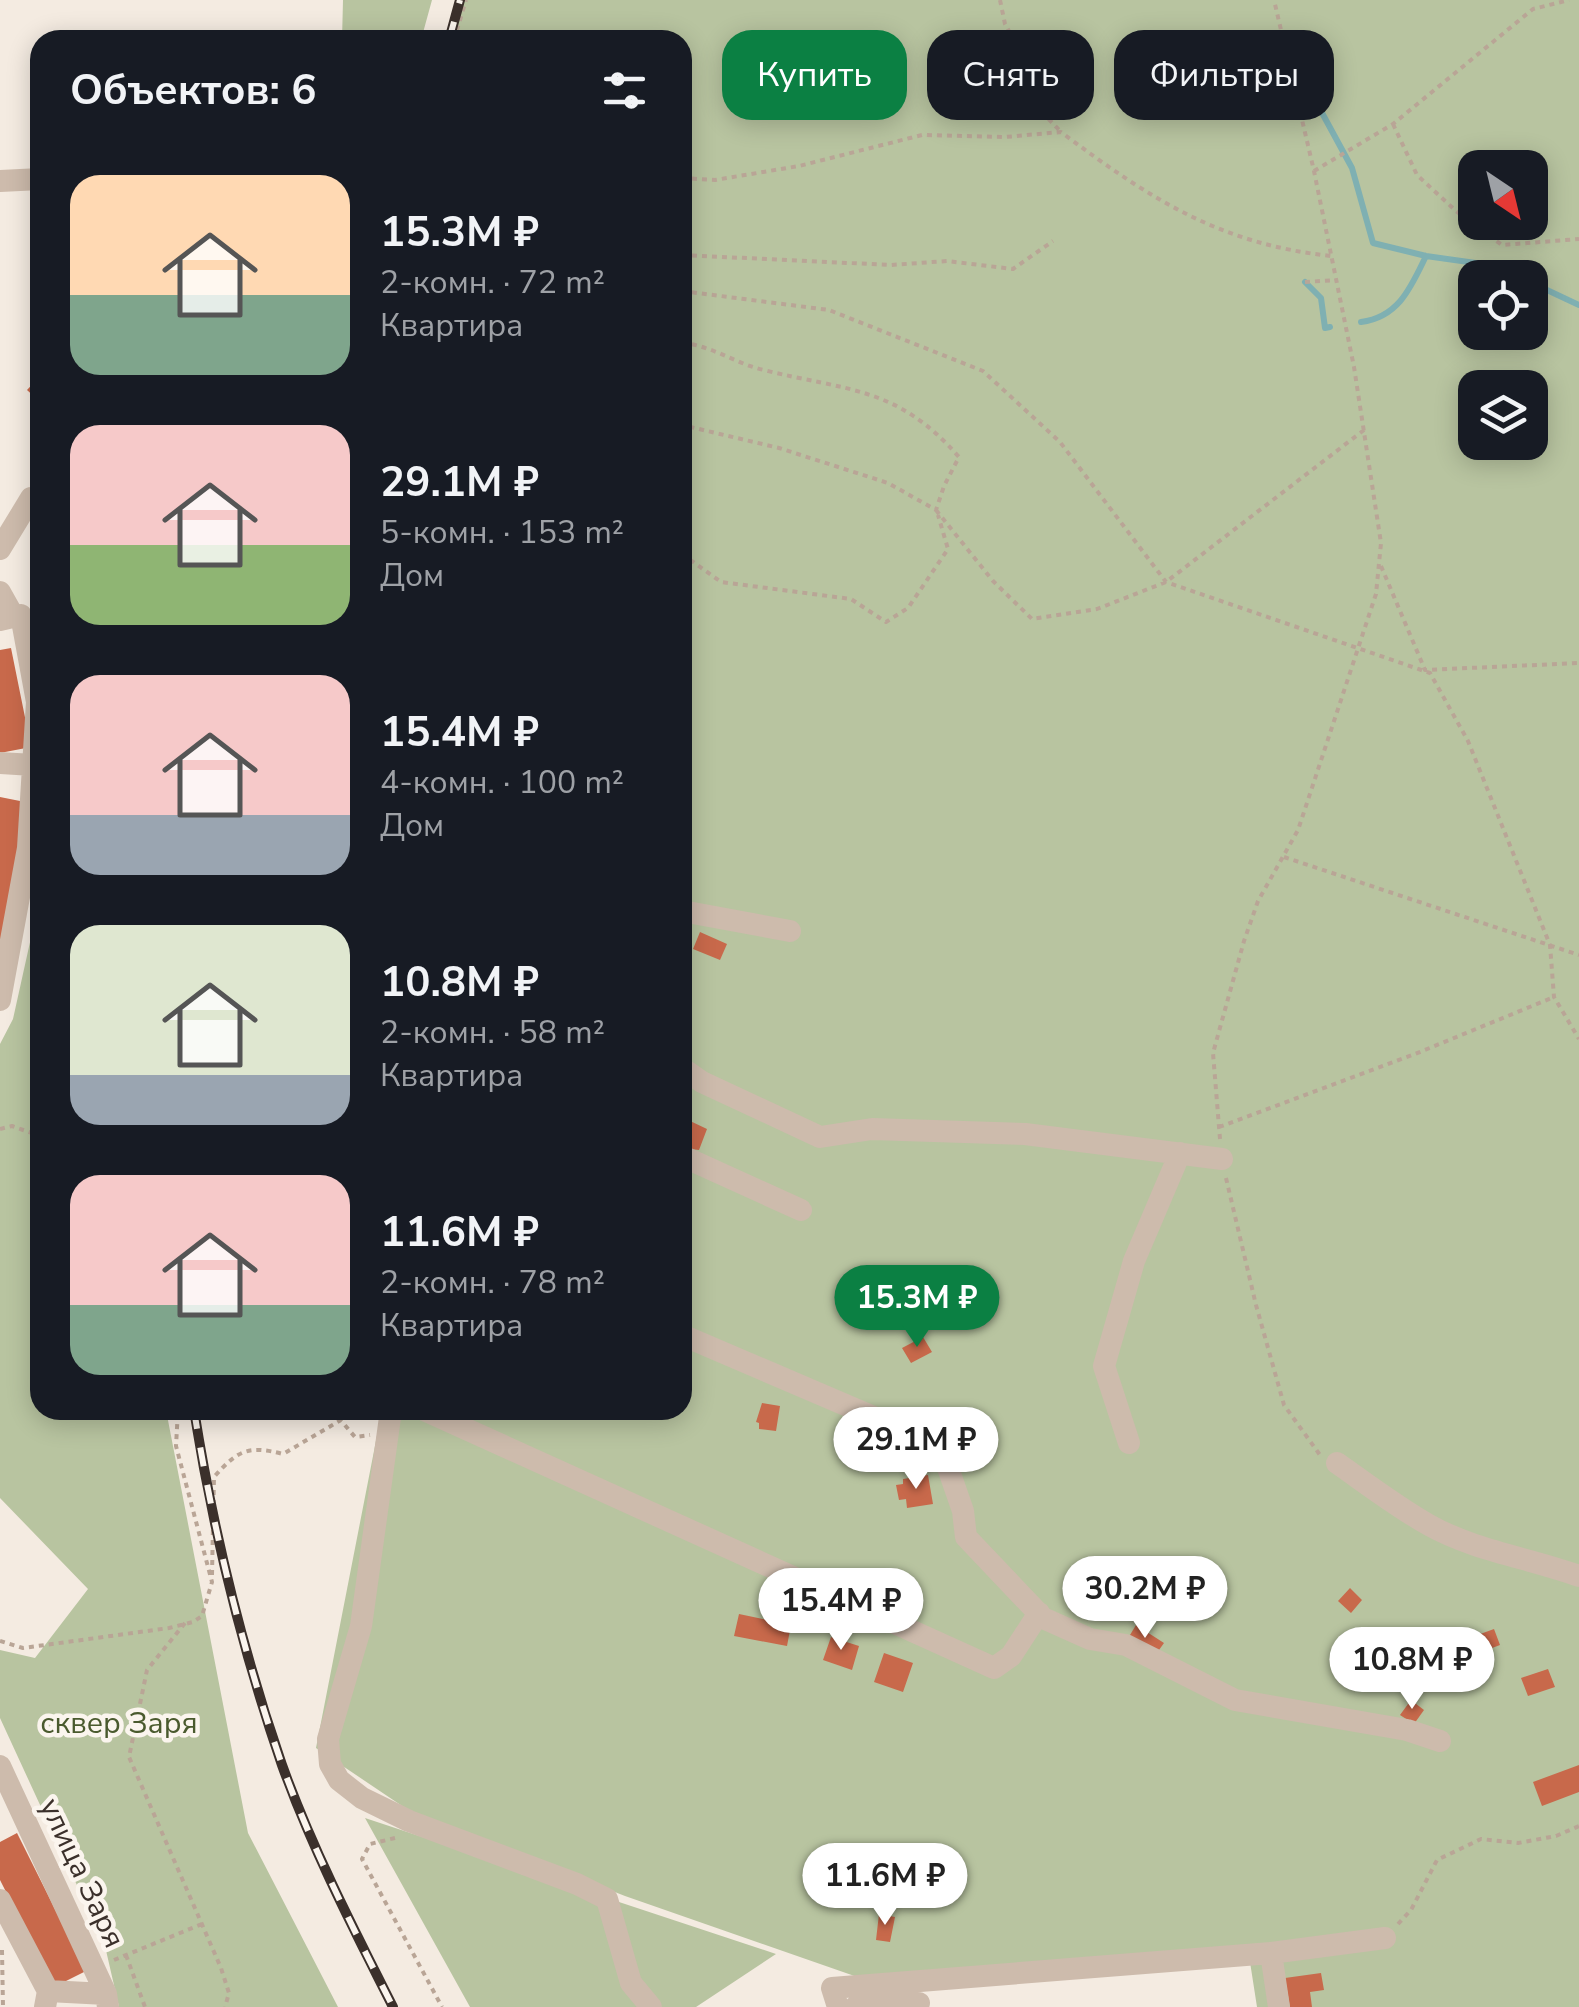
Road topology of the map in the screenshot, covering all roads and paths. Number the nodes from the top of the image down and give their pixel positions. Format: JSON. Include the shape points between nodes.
{"nodes":[{"id":1,"x":466,"y":0,"type":"edge"},
{"id":2,"x":1000,"y":0,"type":"edge"},
{"id":3,"x":1274,"y":0,"type":"edge"},
{"id":4,"x":1534,"y":0,"type":"edge"},
{"id":5,"x":1570,"y":0,"type":"edge"},
{"id":6,"x":1533,"y":9,"type":"junction"},
{"id":7,"x":457,"y":30,"type":"edge"},
{"id":8,"x":1393,"y":124,"type":"junction"},
{"id":9,"x":1062,"y":132,"type":"junction"},
{"id":10,"x":1314,"y":171,"type":"junction"},
{"id":11,"x":692,"y":179,"type":"edge"},
{"id":12,"x":30,"y":180,"type":"edge"},
{"id":13,"x":0,"y":181,"type":"edge"},
{"id":14,"x":1579,"y":239,"type":"edge"},
{"id":15,"x":1053,"y":241,"type":"dead end"},
{"id":16,"x":692,"y":255,"type":"edge"},
{"id":17,"x":1331,"y":256,"type":"junction"},
{"id":18,"x":1336,"y":280,"type":"junction"},
{"id":19,"x":1305,"y":282,"type":"dead end"},
{"id":20,"x":692,"y":292,"type":"edge"},
{"id":21,"x":692,"y":346,"type":"edge"},
{"id":22,"x":692,"y":428,"type":"edge"},
{"id":23,"x":1364,"y":430,"type":"junction"},
{"id":24,"x":30,"y":500,"type":"edge"},
{"id":25,"x":936,"y":510,"type":"junction"},
{"id":26,"x":0,"y":549,"type":"edge"},
{"id":27,"x":692,"y":561,"type":"edge"},
{"id":28,"x":1379,"y":562,"type":"junction"},
{"id":29,"x":1166,"y":582,"type":"junction"},
{"id":30,"x":0,"y":592,"type":"edge"},
{"id":31,"x":7,"y":618,"type":"edge"},
{"id":32,"x":1358,"y":647,"type":"junction"},
{"id":33,"x":1579,"y":663,"type":"edge"},
{"id":34,"x":30,"y":667,"type":"edge"},
{"id":35,"x":1425,"y":670,"type":"junction"},
{"id":36,"x":0,"y":763,"type":"edge"},
{"id":37,"x":30,"y":766,"type":"edge"},
{"id":38,"x":30,"y":815,"type":"edge"},
{"id":39,"x":1284,"y":857,"type":"junction"},
{"id":40,"x":692,"y":913,"type":"edge"},
{"id":41,"x":790,"y":931,"type":"dead end"},
{"id":42,"x":1550,"y":944,"type":"junction"},
{"id":43,"x":1579,"y":955,"type":"edge"},
{"id":44,"x":1554,"y":997,"type":"junction"},
{"id":45,"x":0,"y":1000,"type":"edge"},
{"id":46,"x":1579,"y":1039,"type":"edge"},
{"id":47,"x":692,"y":1075,"type":"edge"},
{"id":48,"x":1220,"y":1127,"type":"junction"},
{"id":49,"x":0,"y":1129,"type":"edge"},
{"id":50,"x":30,"y":1132,"type":"edge"},
{"id":51,"x":1180,"y":1153,"type":"junction"},
{"id":52,"x":1222,"y":1159,"type":"junction"},
{"id":53,"x":692,"y":1161,"type":"edge"},
{"id":54,"x":801,"y":1210,"type":"dead end"},
{"id":55,"x":692,"y":1340,"type":"edge"},
{"id":56,"x":177,"y":1420,"type":"edge"},
{"id":57,"x":341,"y":1420,"type":"joint"},
{"id":58,"x":446,"y":1420,"type":"edge"},
{"id":59,"x":390,"y":1421,"type":"edge"},
{"id":60,"x":1129,"y":1443,"type":"dead end"},
{"id":61,"x":1337,"y":1463,"type":"joint"},
{"id":62,"x":1579,"y":1576,"type":"edge"},
{"id":63,"x":212,"y":1579,"type":"junction"},
{"id":64,"x":1038,"y":1613,"type":"junction"},
{"id":65,"x":185,"y":1622,"type":"junction"},
{"id":66,"x":0,"y":1641,"type":"edge"},
{"id":67,"x":1440,"y":1741,"type":"dead end"},
{"id":68,"x":0,"y":1766,"type":"edge"},
{"id":69,"x":8,"y":1805,"type":"edge"},
{"id":70,"x":1579,"y":1826,"type":"edge"},
{"id":71,"x":434,"y":1830,"type":"junction"},
{"id":72,"x":0,"y":1900,"type":"edge"},
{"id":73,"x":202,"y":1924,"type":"junction"},
{"id":74,"x":0,"y":1936,"type":"edge"},
{"id":75,"x":1385,"y":1938,"type":"joint"},
{"id":76,"x":1271,"y":1954,"type":"junction"},
{"id":77,"x":126,"y":1955,"type":"junction"},
{"id":78,"x":94,"y":1968,"type":"junction"},
{"id":79,"x":46,"y":1999,"type":"edge"},
{"id":80,"x":107,"y":2000,"type":"edge"},
{"id":81,"x":919,"y":2002,"type":"dead end"},
{"id":82,"x":3,"y":2007,"type":"edge"},
{"id":83,"x":145,"y":2007,"type":"edge"},
{"id":84,"x":225,"y":2007,"type":"edge"},
{"id":85,"x":442,"y":2007,"type":"edge"},
{"id":86,"x":651,"y":2007,"type":"edge"},
{"id":87,"x":838,"y":2007,"type":"edge"},
{"id":88,"x":856,"y":2007,"type":"edge"},
{"id":89,"x":1279,"y":2007,"type":"edge"}],
"edges":[{"from":1,"to":7,"type":"path"},
{"from":2,"to":9,"type":"path","via":[[1040,110]]},
{"from":3,"to":10,"type":"path"},
{"from":4,"to":6,"type":"path"},
{"from":5,"to":6,"type":"path"},
{"from":6,"to":8,"type":"path"},
{"from":8,"to":10,"type":"path"},
{"from":8,"to":14,"type":"path","via":[[1417,175],[1502,245]]},
{"from":9,"to":11,"type":"path","via":[[922,135],[799,166]]},
{"from":9,"to":17,"type":"path","via":[[1130,184],[1187,216],[1282,250]]},
{"from":10,"to":17,"type":"path"},
{"from":12,"to":13,"type":"street"},
{"from":15,"to":16,"type":"path","via":[[1013,269],[947,261],[891,265]]},
{"from":17,"to":18,"type":"path"},
{"from":18,"to":19,"type":"path"},
{"from":18,"to":23,"type":"path"},
{"from":20,"to":29,"type":"path","via":[[828,310],[983,370],[1060,442]]},
{"from":21,"to":25,"type":"path","via":[[886,399],[959,457]]},
{"from":22,"to":25,"type":"path","via":[[888,483]]},
{"from":23,"to":28,"type":"path"},
{"from":23,"to":29,"type":"path"},
{"from":24,"to":26,"type":"street"},
{"from":25,"to":27,"type":"path","via":[[948,549],[908,608],[886,622],[852,599],[721,582]]},
{"from":25,"to":29,"type":"path","via":[[1032,619],[1097,609]]},
{"from":28,"to":32,"type":"path"},
{"from":28,"to":35,"type":"path"},
{"from":29,"to":32,"type":"path"},
{"from":30,"to":31,"type":"street"},
{"from":31,"to":34,"type":"street","via":[[21,615]]},
{"from":32,"to":35,"type":"path"},
{"from":32,"to":39,"type":"path"},
{"from":33,"to":35,"type":"path"},
{"from":35,"to":42,"type":"path","via":[[1468,741]]},
{"from":36,"to":37,"type":"street"},
{"from":38,"to":45,"type":"street"},
{"from":39,"to":42,"type":"path"},
{"from":39,"to":48,"type":"path","via":[[1258,901],[1213,1053]]},
{"from":40,"to":41,"type":"street"},
{"from":42,"to":43,"type":"path"},
{"from":42,"to":44,"type":"path"},
{"from":44,"to":46,"type":"path"},
{"from":44,"to":48,"type":"path"},
{"from":47,"to":51,"type":"street","via":[[820,1137],[872,1129],[1025,1134]]},
{"from":48,"to":52,"type":"path"},
{"from":49,"to":50,"type":"path"},
{"from":51,"to":52,"type":"street"},
{"from":51,"to":60,"type":"street","via":[[1134,1262],[1104,1366]]},
{"from":52,"to":61,"type":"path","via":[[1284,1405],[1320,1455]]},
{"from":53,"to":54,"type":"street"},
{"from":55,"to":64,"type":"street","via":[[932,1442],[947,1465],[966,1537]]},
{"from":56,"to":63,"type":"path","via":[[176,1446]]},
{"from":57,"to":59,"type":"path","via":[[355,1437]]},
{"from":57,"to":63,"type":"path","via":[[283,1454],[259,1448],[233,1455],[214,1477]]},
{"from":58,"to":64,"type":"street","via":[[994,1668],[1011,1656]]},
{"from":59,"to":71,"type":"street","via":[[361,1626],[328,1739],[330,1764],[362,1798]]},
{"from":61,"to":62,"type":"street","via":[[1430,1526]]},
{"from":63,"to":65,"type":"path","via":[[202,1616]]},
{"from":64,"to":67,"type":"street","via":[[1090,1640],[1126,1644],[1235,1700]]},
{"from":65,"to":66,"type":"path","via":[[23,1648]]},
{"from":65,"to":73,"type":"path","via":[[148,1670],[129,1757]]},
{"from":68,"to":69,"type":"street","name":"улица Заря"},
{"from":69,"to":78,"type":"street","name":"улица Заря"},
{"from":70,"to":75,"type":"path","via":[[1518,1844],[1480,1839],[1437,1860],[1410,1910]]},
{"from":71,"to":85,"type":"path","via":[[370,1844],[362,1859]]},
{"from":71,"to":86,"type":"street","via":[[607,1899],[631,1984]]},
{"from":72,"to":79,"type":"street"},
{"from":73,"to":77,"type":"path"},
{"from":73,"to":84,"type":"path","via":[[229,1993]]},
{"from":74,"to":82,"type":"path"},
{"from":75,"to":76,"type":"street"},
{"from":76,"to":87,"type":"street","via":[[832,1988]]},
{"from":76,"to":89,"type":"street"},
{"from":77,"to":78,"type":"path"},
{"from":77,"to":83,"type":"path"},
{"from":78,"to":80,"type":"street","name":"улица Заря"},
{"from":79,"to":80,"type":"street"},
{"from":81,"to":88,"type":"street"}]}
